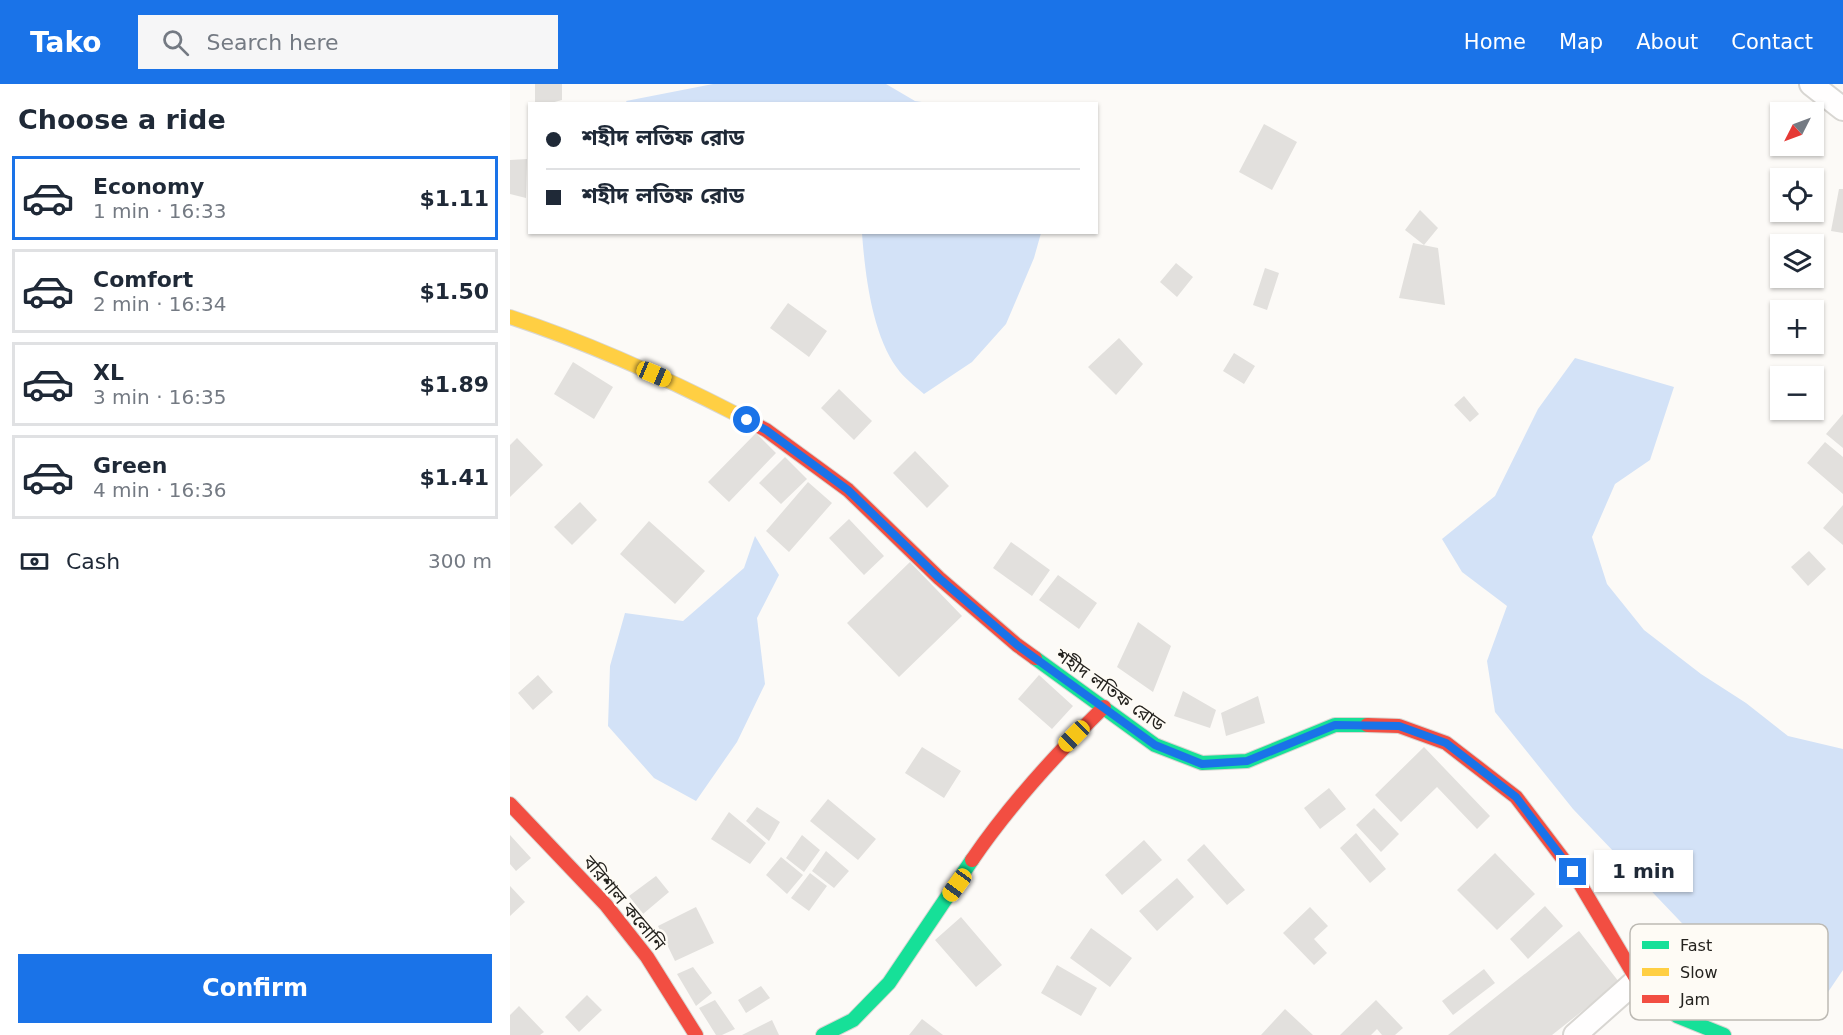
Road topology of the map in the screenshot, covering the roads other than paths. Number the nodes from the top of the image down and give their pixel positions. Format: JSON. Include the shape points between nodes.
{"nodes":[{"id":1,"x":1811,"y":84,"type":"edge"},
{"id":2,"x":1843,"y":109,"type":"edge"},
{"id":3,"x":510,"y":317,"type":"edge"},
{"id":4,"x":1104,"y":707,"type":"junction"},
{"id":5,"x":510,"y":804,"type":"edge"},
{"id":6,"x":1630,"y":968,"type":"edge"},
{"id":7,"x":1630,"y":986,"type":"edge"},
{"id":8,"x":1687,"y":1020,"type":"edge"},
{"id":9,"x":696,"y":1035,"type":"edge"},
{"id":10,"x":823,"y":1035,"type":"edge"},
{"id":11,"x":1575,"y":1035,"type":"edge"},
{"id":12,"x":1724,"y":1035,"type":"edge"}],
"edges":[{"from":1,"to":2,"type":"street"},
{"from":3,"to":4,"type":"street","name":"শহীদ লতিফ রোড","via":[[562,334],[673,382],[766,430],[848,490],[939,578],[1017,645]]},
{"from":4,"to":6,"type":"street","name":"শহীদ লতিফ রোড","via":[[1155,745],[1202,764],[1247,761],[1335,725],[1399,726],[1446,743],[1516,797],[1573,872]]},
{"from":4,"to":10,"type":"street","via":[[1060,750],[1001,818],[889,983],[853,1020]]},
{"from":5,"to":9,"type":"street","name":"বরিশাল কলোনি","via":[[606,904],[647,957]]},
{"from":7,"to":11,"type":"street"},
{"from":8,"to":12,"type":"street","name":"শহীদ লতিফ রোড"}]}
